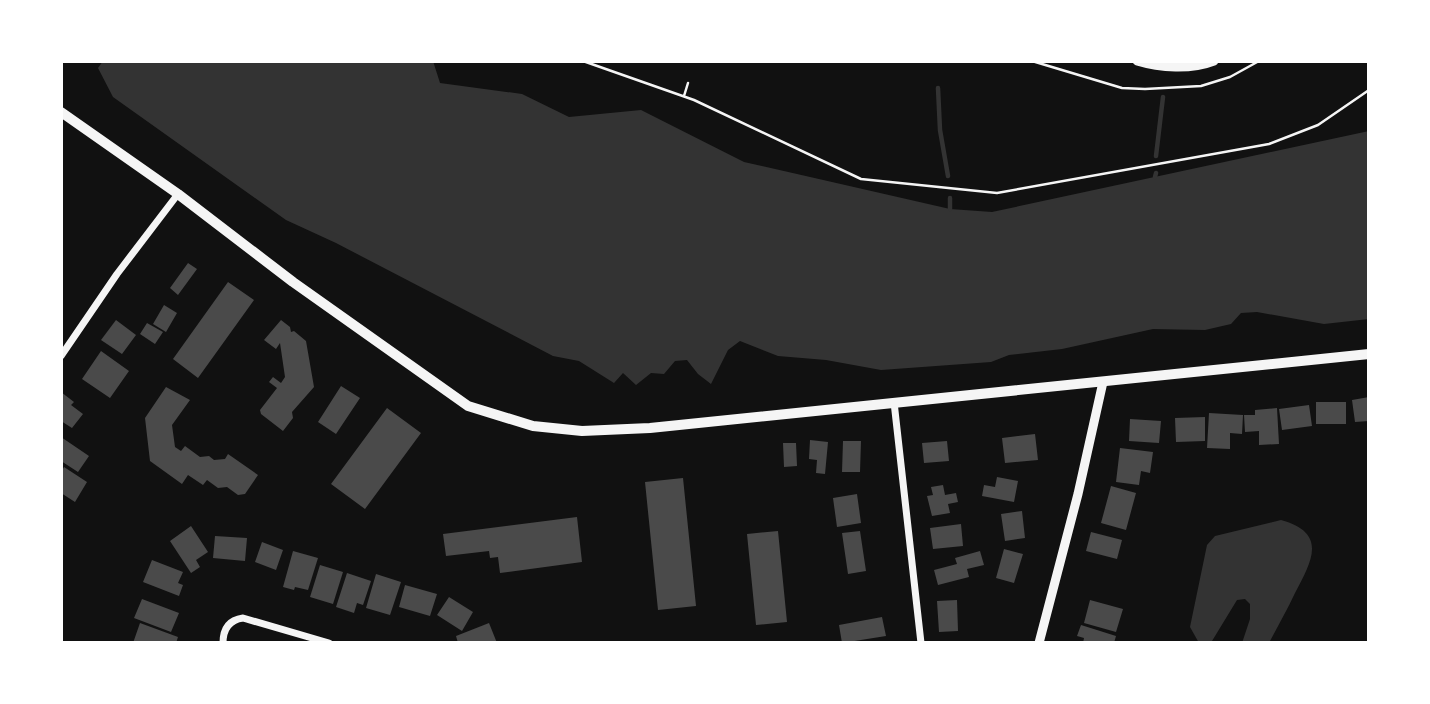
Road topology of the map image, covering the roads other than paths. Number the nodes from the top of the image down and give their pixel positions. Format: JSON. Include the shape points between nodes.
{"nodes":[{"id":1,"x":1137,"y":61,"type":"edge"},
{"id":2,"x":1214,"y":61,"type":"edge"},
{"id":3,"x":61,"y":112,"type":"edge"},
{"id":4,"x":178,"y":194,"type":"junction"},
{"id":5,"x":1369,"y":354,"type":"edge"},
{"id":6,"x":61,"y":356,"type":"edge"},
{"id":7,"x":1103,"y":382,"type":"junction"},
{"id":8,"x":894,"y":402,"type":"junction"},
{"id":9,"x":223,"y":643,"type":"edge"},
{"id":10,"x":329,"y":643,"type":"edge"},
{"id":11,"x":920,"y":643,"type":"edge"},
{"id":12,"x":1040,"y":643,"type":"edge"}],
"edges":[{"from":1,"to":2,"type":"street","via":[[1175,67]]},
{"from":3,"to":4,"type":"main road"},
{"from":4,"to":6,"type":"street"},
{"from":4,"to":8,"type":"main road","via":[[468,406],[533,426],[582,431],[650,428]]},
{"from":5,"to":7,"type":"main road"},
{"from":7,"to":8,"type":"main road"},
{"from":7,"to":12,"type":"street"},
{"from":8,"to":11,"type":"street"},
{"from":9,"to":10,"type":"street","via":[[229,624],[243,618]]}]}
